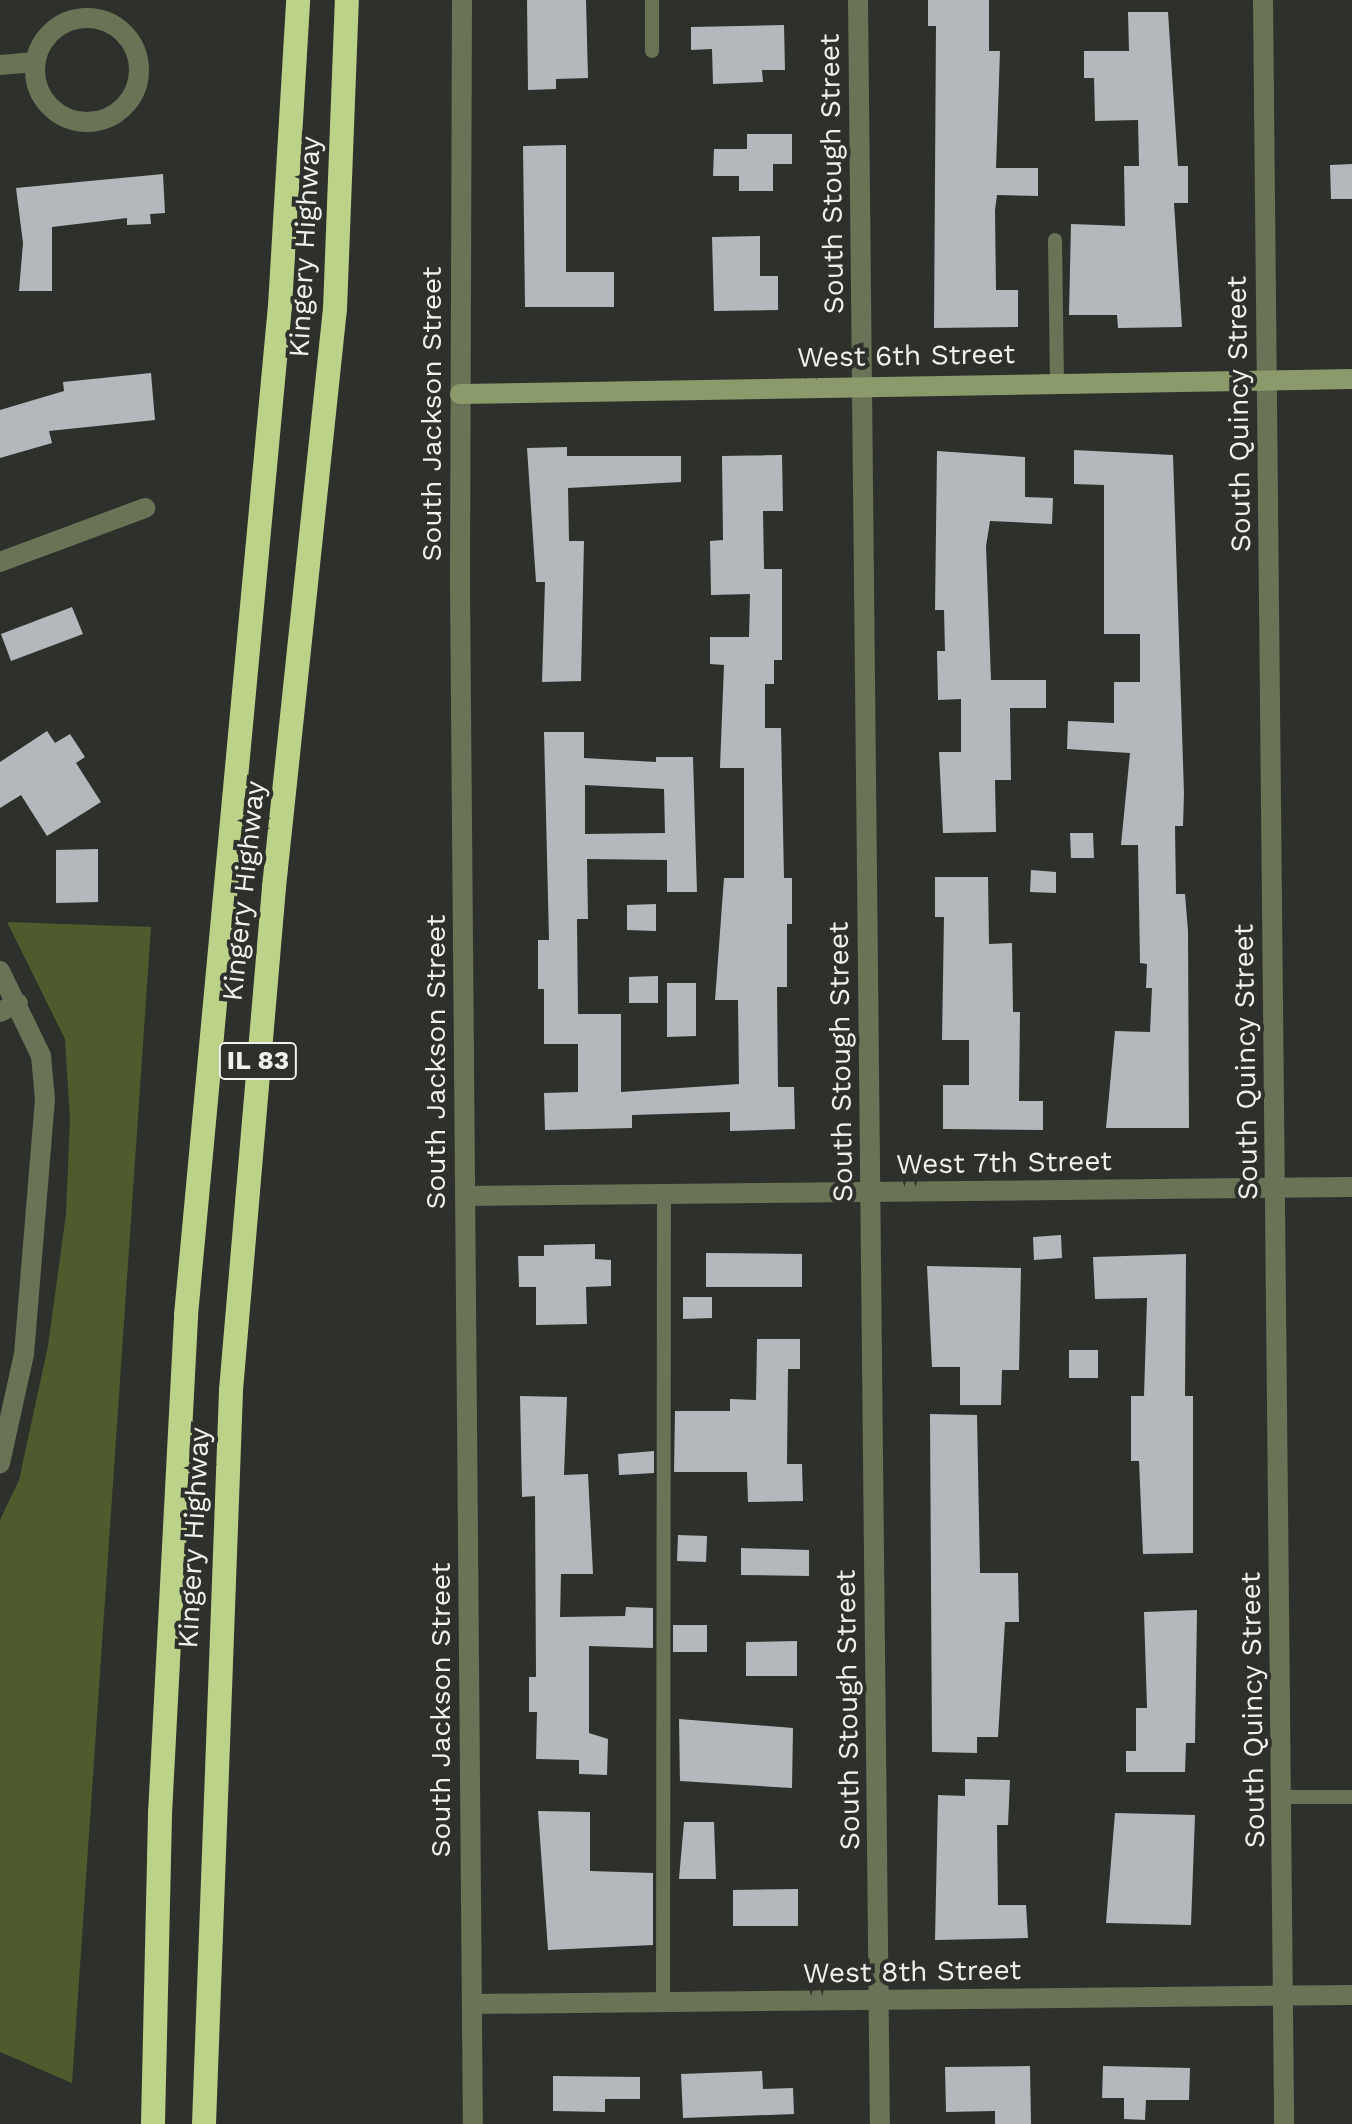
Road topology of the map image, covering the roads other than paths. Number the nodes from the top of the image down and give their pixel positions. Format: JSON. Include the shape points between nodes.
{"nodes":[{"id":1,"x":298,"y":0,"type":"edge"},
{"id":2,"x":347,"y":0,"type":"edge"},
{"id":3,"x":462,"y":0,"type":"edge"},
{"id":4,"x":652,"y":0,"type":"edge"},
{"id":5,"x":858,"y":0,"type":"edge"},
{"id":6,"x":1263,"y":0,"type":"edge"},
{"id":7,"x":652,"y":51,"type":"dead end"},
{"id":8,"x":35,"y":62,"type":"junction"},
{"id":9,"x":0,"y":65,"type":"edge"},
{"id":10,"x":1055,"y":240,"type":"dead end"},
{"id":11,"x":1352,"y":379,"type":"edge"},
{"id":12,"x":1267,"y":380,"type":"junction"},
{"id":13,"x":1057,"y":382,"type":"junction"},
{"id":14,"x":862,"y":384,"type":"junction"},
{"id":15,"x":460,"y":394,"type":"junction"},
{"id":16,"x":145,"y":508,"type":"dead end"},
{"id":17,"x":0,"y":562,"type":"edge"},
{"id":18,"x":0,"y":971,"type":"edge"},
{"id":19,"x":9,"y":1008,"type":"edge"},
{"id":20,"x":1352,"y":1187,"type":"edge"},
{"id":21,"x":1276,"y":1188,"type":"junction"},
{"id":22,"x":870,"y":1192,"type":"junction"},
{"id":23,"x":664,"y":1194,"type":"junction"},
{"id":24,"x":465,"y":1196,"type":"junction"},
{"id":25,"x":0,"y":1463,"type":"edge"},
{"id":26,"x":1282,"y":1797,"type":"junction"},
{"id":27,"x":1352,"y":1797,"type":"edge"},
{"id":28,"x":1352,"y":1995,"type":"edge"},
{"id":29,"x":1284,"y":1996,"type":"junction"},
{"id":30,"x":879,"y":2001,"type":"junction"},
{"id":31,"x":663,"y":2003,"type":"junction"},
{"id":32,"x":472,"y":2004,"type":"junction"},
{"id":33,"x":205,"y":2023,"type":"junction"},
{"id":34,"x":153,"y":2124,"type":"edge"},
{"id":35,"x":204,"y":2124,"type":"edge"},
{"id":36,"x":220,"y":2124,"type":"edge"},
{"id":37,"x":473,"y":2124,"type":"edge"},
{"id":38,"x":880,"y":2124,"type":"edge"},
{"id":39,"x":1284,"y":2124,"type":"edge"}],
"edges":[{"from":1,"to":34,"type":"highway","name":"Kingery Highway","number":"IL 83","via":[[280,306],[186,1315],[160,1814]]},
{"from":2,"to":33,"type":"highway","name":"Kingery Highway","number":"IL 83","via":[[335,309],[272,903],[231,1390]]},
{"from":3,"to":15,"type":"street","name":"South Jackson Street"},
{"from":4,"to":7,"type":"lane"},
{"from":5,"to":14,"type":"street","name":"South Stough Street"},
{"from":6,"to":12,"type":"street","name":"South Quincy Street"},
{"from":8,"to":8,"type":"street","via":[[51,31],[83,18],[117,27],[137,54],[139,71],[136,88],[115,114],[83,122],[66,118],[41,95]]},
{"from":8,"to":9,"type":"street"},
{"from":10,"to":13,"type":"lane"},
{"from":11,"to":12,"type":"street","name":"West 6th Street"},
{"from":12,"to":13,"type":"street","name":"West 6th Street"},
{"from":12,"to":21,"type":"street","name":"South Quincy Street"},
{"from":13,"to":14,"type":"street","name":"West 6th Street"},
{"from":14,"to":15,"type":"street","name":"West 6th Street"},
{"from":14,"to":22,"type":"street","name":"South Stough Street"},
{"from":15,"to":24,"type":"street","name":"South Jackson Street"},
{"from":16,"to":17,"type":"street"},
{"from":18,"to":19,"type":"street"},
{"from":19,"to":25,"type":"street","via":[[41,1056],[42,1178],[24,1354]]},
{"from":20,"to":21,"type":"street","name":"West 7th Street"},
{"from":21,"to":22,"type":"street","name":"West 7th Street"},
{"from":21,"to":26,"type":"street","name":"South Quincy Street"},
{"from":22,"to":23,"type":"street","name":"West 7th Street"},
{"from":22,"to":30,"type":"street","name":"South Stough Street"},
{"from":23,"to":24,"type":"street","name":"West 7th Street"},
{"from":23,"to":31,"type":"lane"},
{"from":24,"to":32,"type":"street","name":"South Jackson Street"},
{"from":26,"to":27,"type":"lane"},
{"from":26,"to":29,"type":"street","name":"South Quincy Street"},
{"from":28,"to":29,"type":"street","name":"West 8th Street"},
{"from":29,"to":30,"type":"street","name":"West 8th Street"},
{"from":29,"to":39,"type":"street","name":"South Quincy Street"},
{"from":30,"to":31,"type":"street","name":"West 8th Street"},
{"from":30,"to":38,"type":"street","name":"South Stough Street"},
{"from":31,"to":32,"type":"street","name":"West 8th Street"},
{"from":32,"to":37,"type":"street","name":"South Jackson Street"},
{"from":33,"to":35,"type":"highway","name":"Kingery Highway","number":"IL 83"},
{"from":33,"to":36,"type":"highway"}]}
